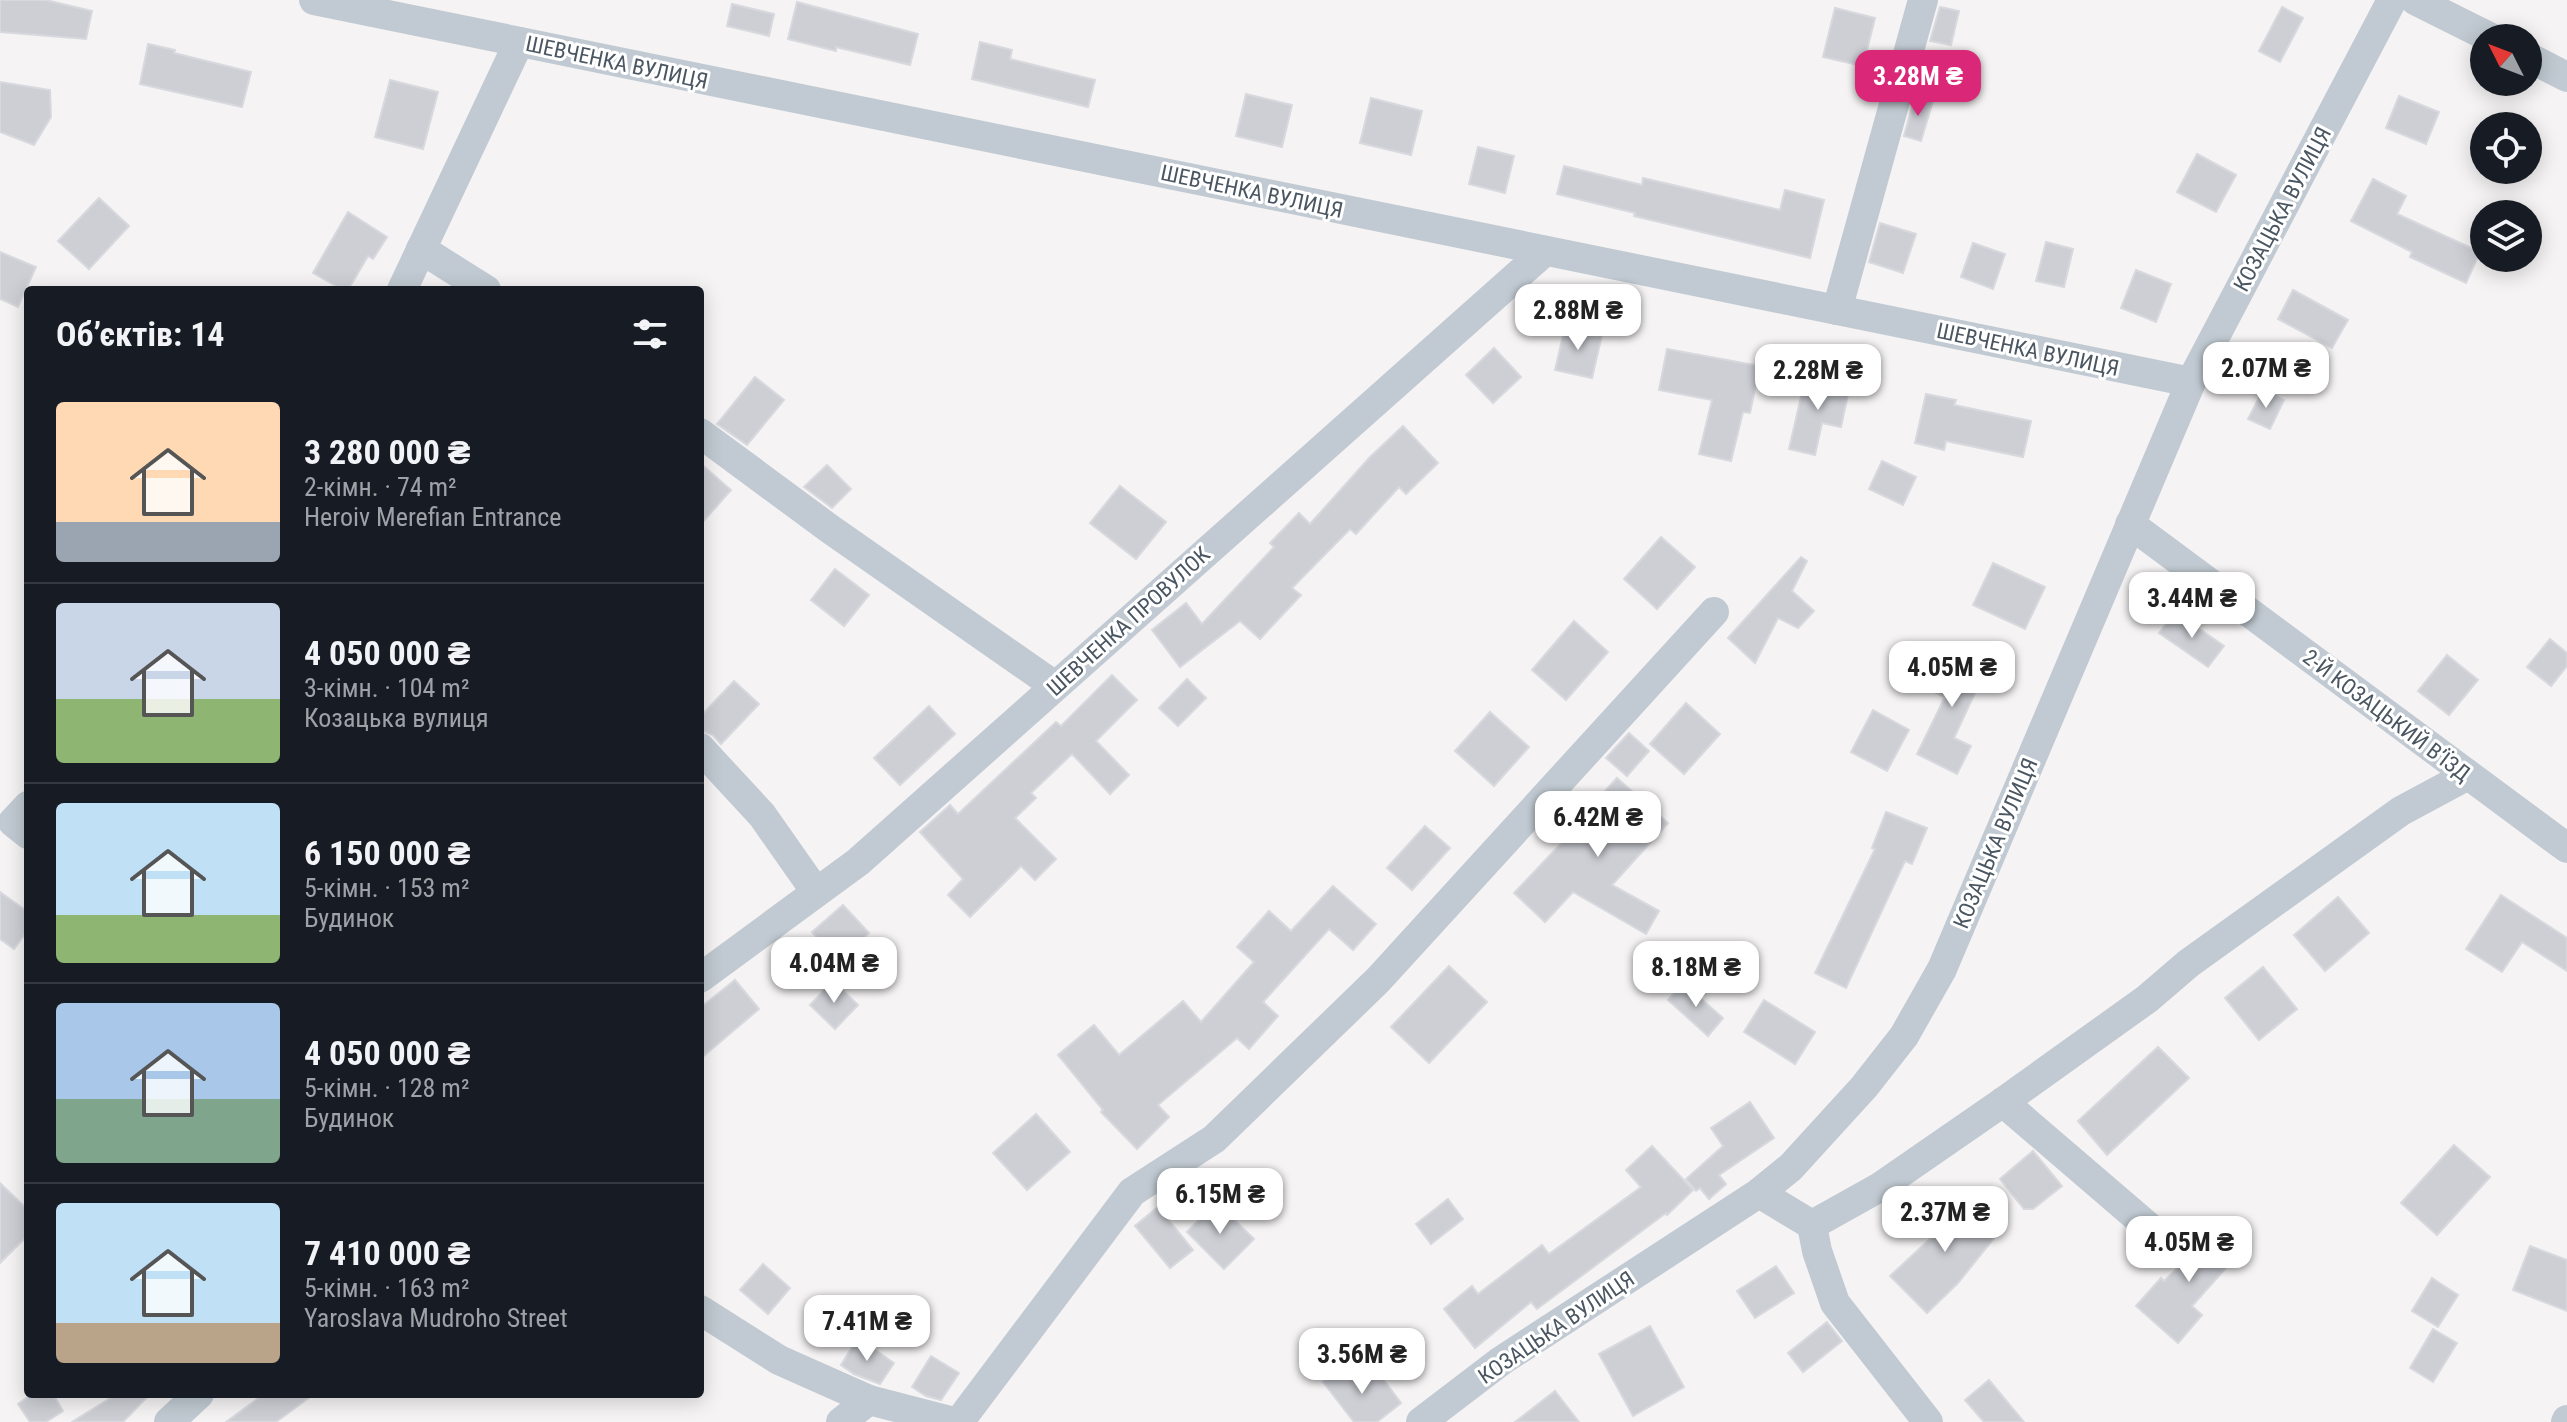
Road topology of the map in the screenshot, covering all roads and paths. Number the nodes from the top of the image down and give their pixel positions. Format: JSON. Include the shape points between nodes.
{"nodes":[{"id":1,"x":314,"y":0,"type":"edge"},
{"id":2,"x":1923,"y":0,"type":"edge"},
{"id":3,"x":2392,"y":0,"type":"edge"},
{"id":4,"x":2415,"y":0,"type":"edge"},
{"id":5,"x":423,"y":11,"type":"edge"},
{"id":6,"x":2470,"y":28,"type":"edge"},
{"id":7,"x":519,"y":42,"type":"junction"},
{"id":8,"x":2542,"y":64,"type":"edge"},
{"id":9,"x":2567,"y":77,"type":"edge"},
{"id":10,"x":421,"y":249,"type":"junction"},
{"id":11,"x":1545,"y":251,"type":"junction"},
{"id":12,"x":404,"y":286,"type":"edge"},
{"id":13,"x":480,"y":286,"type":"edge"},
{"id":14,"x":1837,"y":310,"type":"junction"},
{"id":15,"x":2191,"y":382,"type":"junction"},
{"id":16,"x":704,"y":436,"type":"edge"},
{"id":17,"x":2130,"y":524,"type":"junction"},
{"id":18,"x":1714,"y":612,"type":"dead end"},
{"id":19,"x":1055,"y":686,"type":"junction"},
{"id":20,"x":704,"y":752,"type":"edge"},
{"id":21,"x":2468,"y":775,"type":"junction"},
{"id":22,"x":24,"y":810,"type":"edge"},
{"id":23,"x":24,"y":831,"type":"edge"},
{"id":24,"x":2567,"y":848,"type":"edge"},
{"id":25,"x":816,"y":892,"type":"junction"},
{"id":26,"x":704,"y":975,"type":"edge"},
{"id":27,"x":2003,"y":1102,"type":"junction"},
{"id":28,"x":1759,"y":1193,"type":"junction"},
{"id":29,"x":1812,"y":1225,"type":"junction"},
{"id":30,"x":2173,"y":1248,"type":"dead end"},
{"id":31,"x":704,"y":1313,"type":"edge"},
{"id":32,"x":195,"y":1398,"type":"edge"},
{"id":33,"x":869,"y":1400,"type":"junction"},
{"id":34,"x":169,"y":1422,"type":"edge"},
{"id":35,"x":841,"y":1422,"type":"edge"},
{"id":36,"x":956,"y":1422,"type":"edge"},
{"id":37,"x":1421,"y":1422,"type":"edge"},
{"id":38,"x":1928,"y":1422,"type":"edge"}],
"edges":[{"from":1,"to":5,"type":"street","name":"ШЕВЧЕНКА ВУЛИЦЯ"},
{"from":2,"to":14,"type":"street"},
{"from":3,"to":15,"type":"street","name":"КОЗАЦЬКА ВУЛИЦЯ"},
{"from":4,"to":6,"type":"street"},
{"from":5,"to":7,"type":"street","name":"ШЕВЧЕНКА ВУЛИЦЯ"},
{"from":7,"to":10,"type":"street"},
{"from":7,"to":11,"type":"street","name":"ШЕВЧЕНКА ВУЛИЦЯ"},
{"from":8,"to":9,"type":"street"},
{"from":10,"to":12,"type":"street"},
{"from":10,"to":13,"type":"street"},
{"from":11,"to":14,"type":"street","name":"ШЕВЧЕНКА ВУЛИЦЯ"},
{"from":11,"to":19,"type":"street","name":"ШЕВЧЕНКА ПРОВУЛОК"},
{"from":14,"to":15,"type":"street","name":"ШЕВЧЕНКА ВУЛИЦЯ"},
{"from":15,"to":17,"type":"street","name":"КОЗАЦЬКА ВУЛИЦЯ"},
{"from":16,"to":19,"type":"street"},
{"from":17,"to":21,"type":"street","name":"2-Й КОЗАЦЬКИЙ В’ЇЗД"},
{"from":17,"to":28,"type":"street","name":"КОЗАЦЬКА ВУЛИЦЯ","via":[[1942,969],[1904,1036],[1864,1087],[1791,1167]]},
{"from":18,"to":36,"type":"street","via":[[1378,980],[1214,1139],[1132,1192]]},
{"from":19,"to":25,"type":"street","name":"ШЕВЧЕНКА ПРОВУЛОК","via":[[858,862]]},
{"from":20,"to":25,"type":"street","via":[[762,815]]},
{"from":21,"to":24,"type":"street","name":"2-Й КОЗАЦЬКИЙ В’ЇЗД"},
{"from":21,"to":27,"type":"street","via":[[2401,811]]},
{"from":22,"to":23,"type":"street","via":[[13,822]]},
{"from":25,"to":26,"type":"street","name":"ШЕВЧЕНКА ПРОВУЛОК"},
{"from":27,"to":29,"type":"street","via":[[1880,1187]]},
{"from":27,"to":30,"type":"street"},
{"from":28,"to":29,"type":"street"},
{"from":28,"to":37,"type":"street","name":"КОЗАЦЬКА ВУЛИЦЯ","via":[[1501,1361]]},
{"from":29,"to":38,"type":"street","via":[[1835,1303]]},
{"from":31,"to":33,"type":"street","via":[[779,1360]]},
{"from":32,"to":34,"type":"street"},
{"from":33,"to":35,"type":"street"},
{"from":33,"to":36,"type":"street"}]}
